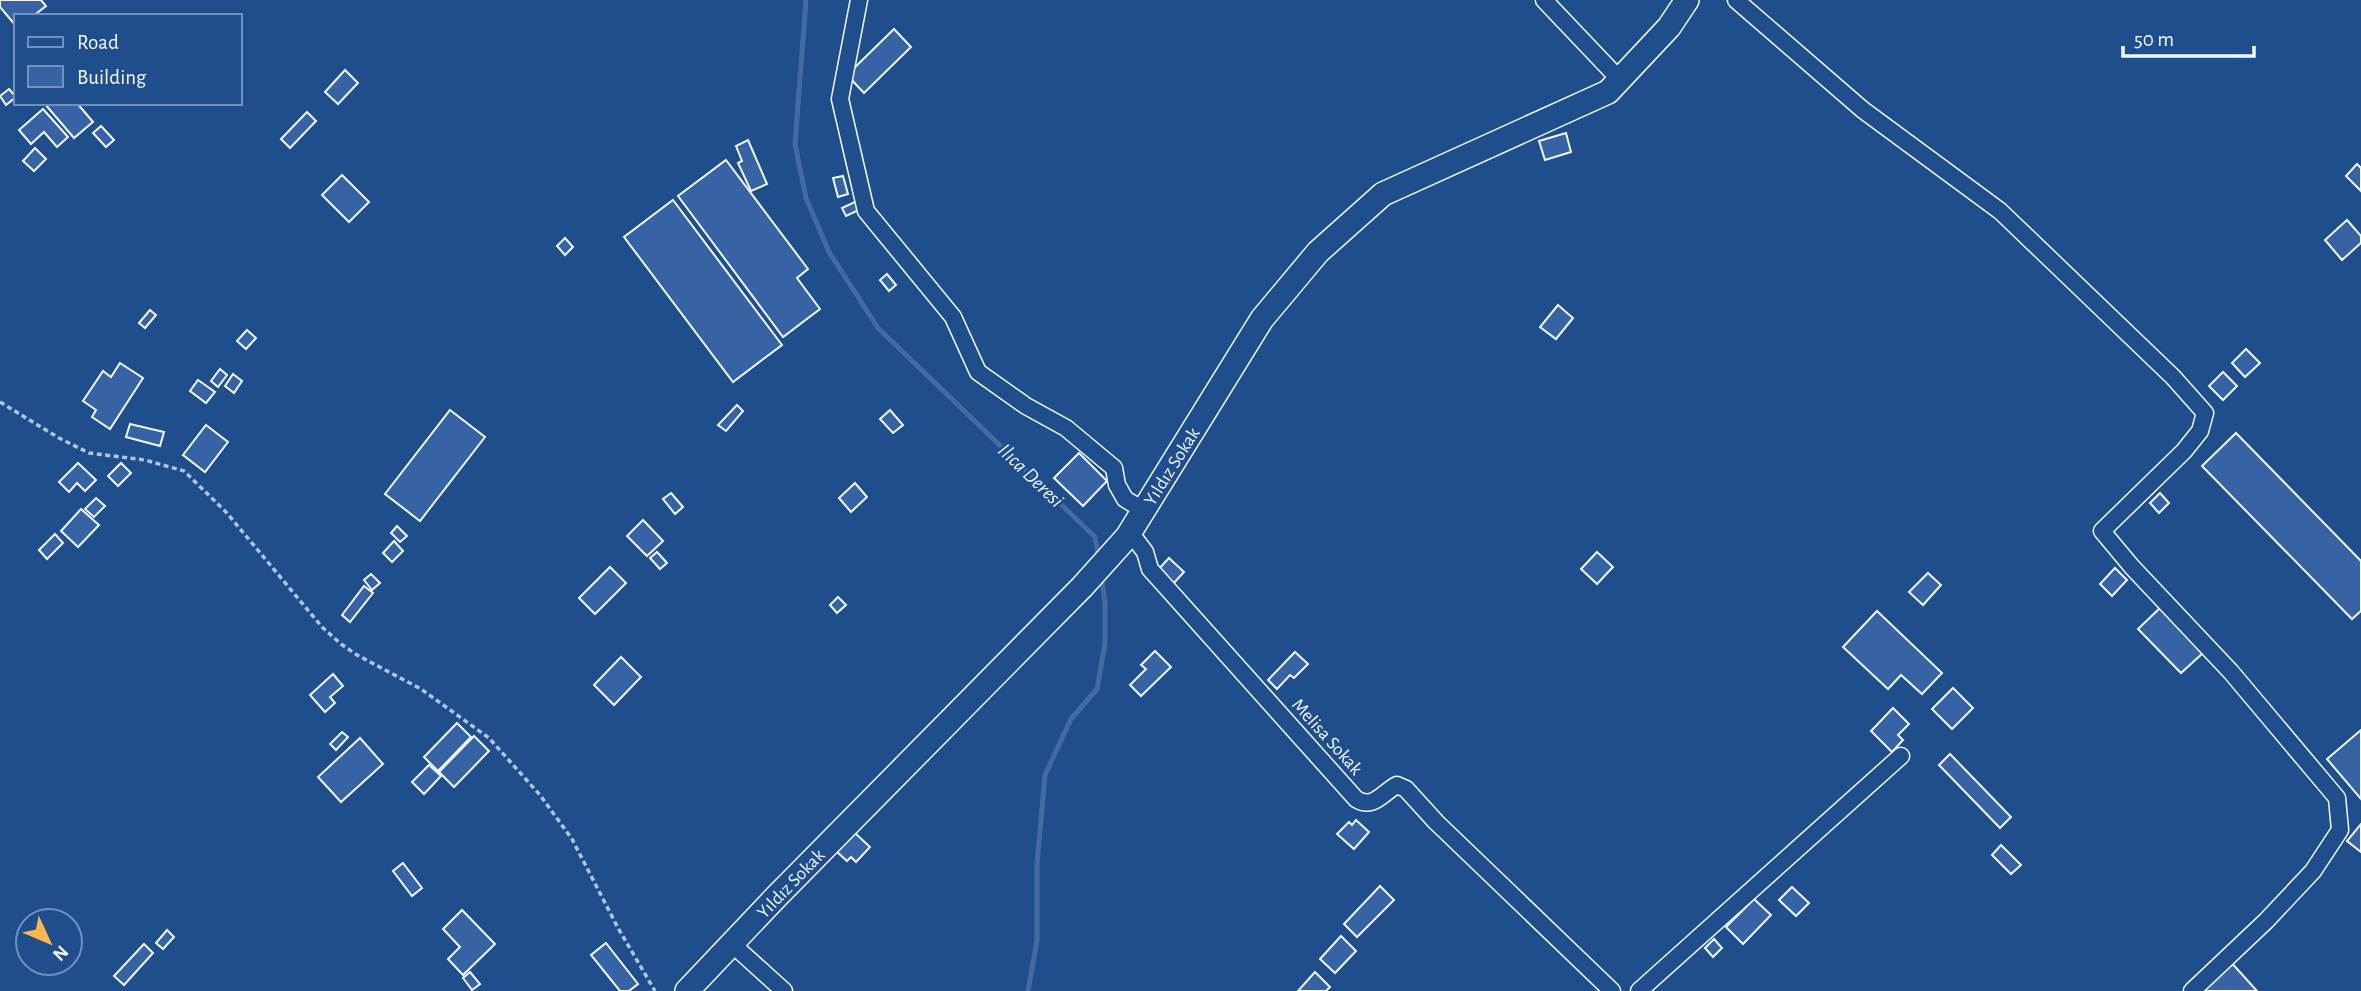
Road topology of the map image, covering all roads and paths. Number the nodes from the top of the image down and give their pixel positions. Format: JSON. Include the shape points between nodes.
{"nodes":[{"id":1,"x":859,"y":0,"type":"edge"},
{"id":2,"x":1544,"y":0,"type":"edge"},
{"id":3,"x":1688,"y":0,"type":"edge"},
{"id":4,"x":1736,"y":0,"type":"edge"},
{"id":5,"x":1620,"y":80,"type":"junction"},
{"id":6,"x":0,"y":402,"type":"edge"},
{"id":7,"x":1143,"y":510,"type":"junction"},
{"id":8,"x":1128,"y":534,"type":"junction"},
{"id":9,"x":1901,"y":756,"type":"dead end"},
{"id":10,"x":732,"y":944,"type":"junction"},
{"id":11,"x":655,"y":991,"type":"edge"},
{"id":12,"x":687,"y":991,"type":"edge"},
{"id":13,"x":784,"y":991,"type":"edge"},
{"id":14,"x":1612,"y":991,"type":"edge"},
{"id":15,"x":1639,"y":991,"type":"edge"},
{"id":16,"x":2192,"y":991,"type":"edge"}],
"edges":[{"from":1,"to":7,"type":"street","via":[[839,99],[866,211],[953,317],[978,372],[1066,428],[1114,468],[1125,499]]},
{"from":2,"to":5,"type":"street"},
{"from":3,"to":5,"type":"street","name":"Yıldız Sokak"},
{"from":4,"to":16,"type":"street","via":[[1863,110],[2000,211],[2205,413],[2200,430],[2184,451],[2102,531],[2231,672],[2337,798],[2340,830],[2314,871]]},
{"from":5,"to":7,"type":"street","name":"Yıldız Sokak","via":[[1608,92],[1383,194],[1328,244],[1262,319]]},
{"from":6,"to":11,"type":"path","via":[[89,453],[145,460],[184,471],[226,512],[341,644],[421,689],[489,738],[572,839]]},
{"from":7,"to":8,"type":"street","name":"Yıldız Sokak"},
{"from":8,"to":10,"type":"street","name":"Yıldız Sokak","via":[[1082,587]]},
{"from":8,"to":14,"type":"street","name":"Melisa Sokak","via":[[1145,552],[1150,569],[1356,799],[1371,804],[1397,785],[1406,789]]},
{"from":9,"to":15,"type":"street"},
{"from":10,"to":12,"type":"street","name":"Yıldız Sokak"},
{"from":10,"to":13,"type":"street"}]}
